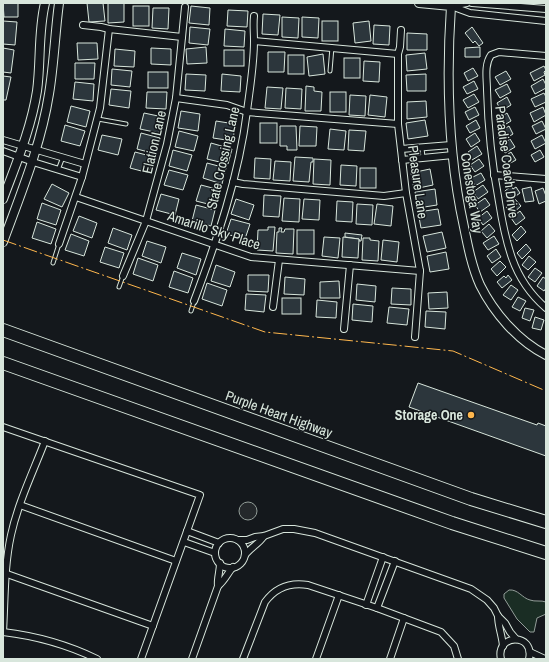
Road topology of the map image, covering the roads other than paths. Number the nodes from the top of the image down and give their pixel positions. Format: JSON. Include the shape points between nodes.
{"nodes":[{"id":1,"x":45,"y":3,"type":"edge"},
{"id":2,"x":59,"y":3,"type":"edge"},
{"id":3,"x":419,"y":3,"type":"edge"},
{"id":4,"x":467,"y":3,"type":"edge"},
{"id":5,"x":472,"y":3,"type":"edge"},
{"id":6,"x":451,"y":6,"type":"junction"},
{"id":7,"x":185,"y":7,"type":"dead end"},
{"id":8,"x":546,"y":9,"type":"edge"},
{"id":9,"x":254,"y":16,"type":"dead end"},
{"id":10,"x":546,"y":21,"type":"edge"},
{"id":11,"x":83,"y":25,"type":"dead end"},
{"id":12,"x":109,"y":29,"type":"junction"},
{"id":13,"x":401,"y":30,"type":"dead end"},
{"id":14,"x":182,"y":38,"type":"junction"},
{"id":15,"x":254,"y":41,"type":"junction"},
{"id":16,"x":332,"y":47,"type":"junction"},
{"id":17,"x":398,"y":54,"type":"junction"},
{"id":18,"x":546,"y":56,"type":"edge"},
{"id":19,"x":330,"y":71,"type":"dead end"},
{"id":20,"x":176,"y":98,"type":"junction"},
{"id":21,"x":247,"y":112,"type":"junction"},
{"id":22,"x":98,"y":119,"type":"junction"},
{"id":23,"x":126,"y":124,"type":"dead end"},
{"id":24,"x":398,"y":124,"type":"junction"},
{"id":25,"x":3,"y":140,"type":"edge"},
{"id":26,"x":23,"y":145,"type":"junction"},
{"id":27,"x":451,"y":145,"type":"junction"},
{"id":28,"x":422,"y":148,"type":"junction"},
{"id":29,"x":401,"y":149,"type":"junction"},
{"id":30,"x":37,"y":150,"type":"junction"},
{"id":31,"x":3,"y":151,"type":"edge"},
{"id":32,"x":452,"y":155,"type":"junction"},
{"id":33,"x":20,"y":157,"type":"junction"},
{"id":34,"x":63,"y":157,"type":"junction"},
{"id":35,"x":423,"y":158,"type":"junction"},
{"id":36,"x":402,"y":160,"type":"junction"},
{"id":37,"x":33,"y":162,"type":"junction"},
{"id":38,"x":86,"y":164,"type":"junction"},
{"id":39,"x":58,"y":170,"type":"junction"},
{"id":40,"x":494,"y":175,"type":"junction"},
{"id":41,"x":82,"y":177,"type":"junction"},
{"id":42,"x":546,"y":179,"type":"edge"},
{"id":43,"x":233,"y":182,"type":"junction"},
{"id":44,"x":406,"y":193,"type":"junction"},
{"id":45,"x":76,"y":197,"type":"junction"},
{"id":46,"x":3,"y":199,"type":"edge"},
{"id":47,"x":146,"y":221,"type":"junction"},
{"id":48,"x":3,"y":242,"type":"edge"},
{"id":49,"x":59,"y":244,"type":"joint"},
{"id":50,"x":215,"y":245,"type":"junction"},
{"id":51,"x":279,"y":260,"type":"junction"},
{"id":52,"x":53,"y":263,"type":"dead end"},
{"id":53,"x":350,"y":265,"type":"junction"},
{"id":54,"x":420,"y":271,"type":"junction"},
{"id":55,"x":123,"y":276,"type":"joint"},
{"id":56,"x":119,"y":288,"type":"dead end"},
{"id":57,"x":194,"y":301,"type":"joint"},
{"id":58,"x":273,"y":308,"type":"dead end"},
{"id":59,"x":546,"y":308,"type":"edge"},
{"id":60,"x":191,"y":311,"type":"dead end"},
{"id":61,"x":344,"y":329,"type":"dead end"},
{"id":62,"x":3,"y":330,"type":"edge"},
{"id":63,"x":415,"y":337,"type":"dead end"},
{"id":64,"x":546,"y":355,"type":"edge"},
{"id":65,"x":3,"y":363,"type":"edge"},
{"id":66,"x":3,"y":427,"type":"edge"},
{"id":67,"x":45,"y":441,"type":"junction"},
{"id":68,"x":471,"y":499,"type":"junction"},
{"id":69,"x":20,"y":505,"type":"junction"},
{"id":70,"x":546,"y":518,"type":"edge"},
{"id":71,"x":546,"y":522,"type":"edge"},
{"id":72,"x":187,"y":531,"type":"junction"},
{"id":73,"x":264,"y":536,"type":"junction"},
{"id":74,"x":238,"y":540,"type":"junction"},
{"id":75,"x":184,"y":542,"type":"junction"},
{"id":76,"x":219,"y":543,"type":"junction"},
{"id":77,"x":215,"y":553,"type":"junction"},
{"id":78,"x":546,"y":553,"type":"edge"},
{"id":79,"x":245,"y":555,"type":"junction"},
{"id":80,"x":383,"y":557,"type":"junction"},
{"id":81,"x":176,"y":561,"type":"junction"},
{"id":82,"x":395,"y":561,"type":"junction"},
{"id":83,"x":220,"y":563,"type":"junction"},
{"id":84,"x":233,"y":567,"type":"junction"},
{"id":85,"x":7,"y":574,"type":"junction"},
{"id":86,"x":218,"y":586,"type":"junction"},
{"id":87,"x":339,"y":595,"type":"junction"},
{"id":88,"x":366,"y":605,"type":"junction"},
{"id":89,"x":377,"y":608,"type":"junction"},
{"id":90,"x":498,"y":616,"type":"junction"},
{"id":91,"x":404,"y":618,"type":"junction"},
{"id":92,"x":153,"y":626,"type":"junction"},
{"id":93,"x":3,"y":632,"type":"edge"},
{"id":94,"x":516,"y":639,"type":"junction"},
{"id":95,"x":503,"y":646,"type":"junction"},
{"id":96,"x":530,"y":652,"type":"junction"},
{"id":97,"x":97,"y":659,"type":"edge"},
{"id":98,"x":141,"y":659,"type":"edge"},
{"id":99,"x":192,"y":659,"type":"edge"},
{"id":100,"x":243,"y":659,"type":"edge"},
{"id":101,"x":316,"y":659,"type":"edge"},
{"id":102,"x":390,"y":659,"type":"edge"},
{"id":103,"x":458,"y":659,"type":"edge"},
{"id":104,"x":501,"y":659,"type":"edge"},
{"id":105,"x":529,"y":659,"type":"edge"},
{"id":106,"x":545,"y":659,"type":"edge"}],
"edges":[{"from":1,"to":26,"type":"street","via":[[37,92]]},
{"from":2,"to":30,"type":"street","via":[[49,95]]},
{"from":3,"to":6,"type":"street"},
{"from":4,"to":6,"type":"street"},
{"from":5,"to":8,"type":"street"},
{"from":6,"to":10,"type":"street","via":[[470,13]]},
{"from":6,"to":27,"type":"street","name":"Conestoga Way","via":[[448,90]]},
{"from":7,"to":14,"type":"street","name":"Elation Lane"},
{"from":9,"to":15,"type":"street","name":"State Crossing Lane"},
{"from":11,"to":12,"type":"street"},
{"from":12,"to":14,"type":"street"},
{"from":12,"to":22,"type":"street"},
{"from":13,"to":17,"type":"street","name":"Pleasure Lane"},
{"from":14,"to":20,"type":"street","name":"Elation Lane"},
{"from":15,"to":16,"type":"street"},
{"from":15,"to":21,"type":"street","name":"State Crossing Lane"},
{"from":16,"to":17,"type":"street"},
{"from":16,"to":19,"type":"lane"},
{"from":17,"to":24,"type":"street","name":"Pleasure Lane"},
{"from":18,"to":40,"type":"street","name":"Paradise Coach Drive","via":[[499,52],[491,55],[487,64],[487,99]]},
{"from":20,"to":21,"type":"street","via":[[227,105]]},
{"from":20,"to":47,"type":"street","name":"Elation Lane","via":[[167,144]]},
{"from":21,"to":24,"type":"street"},
{"from":21,"to":43,"type":"street","name":"State Crossing Lane"},
{"from":22,"to":23,"type":"lane"},
{"from":22,"to":38,"type":"street"},
{"from":24,"to":29,"type":"street","name":"Pleasure Lane"},
{"from":25,"to":26,"type":"street"},
{"from":26,"to":30,"type":"street"},
{"from":26,"to":33,"type":"street"},
{"from":27,"to":28,"type":"street"},
{"from":27,"to":32,"type":"street","name":"Conestoga Way"},
{"from":28,"to":29,"type":"street"},
{"from":28,"to":35,"type":"lane"},
{"from":29,"to":36,"type":"street","name":"Pleasure Lane"},
{"from":30,"to":34,"type":"street"},
{"from":30,"to":37,"type":"street"},
{"from":31,"to":33,"type":"street"},
{"from":32,"to":35,"type":"street"},
{"from":32,"to":64,"type":"street","name":"Conestoga Way","via":[[462,220],[470,256],[480,284],[491,305],[511,329]]},
{"from":33,"to":37,"type":"street"},
{"from":33,"to":46,"type":"street"},
{"from":34,"to":38,"type":"street"},
{"from":34,"to":39,"type":"lane"},
{"from":35,"to":36,"type":"street"},
{"from":36,"to":44,"type":"street","name":"Pleasure Lane"},
{"from":37,"to":39,"type":"street"},
{"from":37,"to":48,"type":"street"},
{"from":38,"to":41,"type":"street"},
{"from":39,"to":41,"type":"street"},
{"from":40,"to":42,"type":"street"},
{"from":40,"to":59,"type":"street","name":"Paradise Coach Drive","via":[[512,257],[524,283]]},
{"from":41,"to":45,"type":"street"},
{"from":43,"to":44,"type":"street","via":[[384,196]]},
{"from":43,"to":50,"type":"street","name":"State Crossing Lane"},
{"from":44,"to":54,"type":"street","name":"Pleasure Lane"},
{"from":45,"to":47,"type":"street","name":"Amarillo Sky Place"},
{"from":45,"to":49,"type":"street"},
{"from":47,"to":50,"type":"street","name":"Amarillo Sky Place"},
{"from":47,"to":55,"type":"street","name":"Elation Lane"},
{"from":49,"to":52,"type":"lane"},
{"from":50,"to":51,"type":"street","name":"Amarillo Sky Place","via":[[251,257]]},
{"from":50,"to":57,"type":"street","name":"State Crossing Lane"},
{"from":51,"to":53,"type":"street","name":"Amarillo Sky Place"},
{"from":51,"to":58,"type":"street"},
{"from":53,"to":54,"type":"street","name":"Amarillo Sky Place"},
{"from":53,"to":61,"type":"street"},
{"from":54,"to":63,"type":"street","name":"Pleasure Lane"},
{"from":55,"to":56,"type":"lane"},
{"from":57,"to":60,"type":"lane"},
{"from":62,"to":68,"type":"highway","name":"Purple Heart Highway"},
{"from":65,"to":78,"type":"highway","via":[[452,523]]},
{"from":66,"to":67,"type":"street"},
{"from":67,"to":69,"type":"street"},
{"from":67,"to":72,"type":"street","via":[[200,496]]},
{"from":68,"to":70,"type":"highway"},
{"from":68,"to":71,"type":"highway","name":"Purple Heart Highway"},
{"from":69,"to":81,"type":"street"},
{"from":69,"to":85,"type":"street","via":[[11,535]]},
{"from":72,"to":75,"type":"street"},
{"from":72,"to":76,"type":"street"},
{"from":73,"to":74,"type":"street"},
{"from":73,"to":79,"type":"street","via":[[260,543],[250,548]]},
{"from":73,"to":80,"type":"street","via":[[283,529],[315,532]]},
{"from":74,"to":76,"type":"street","via":[[229,538]]},
{"from":74,"to":79,"type":"street","via":[[244,547]]},
{"from":75,"to":77,"type":"street"},
{"from":75,"to":81,"type":"street"},
{"from":76,"to":77,"type":"street"},
{"from":77,"to":83,"type":"street"},
{"from":79,"to":84,"type":"street","via":[[242,562]]},
{"from":80,"to":82,"type":"street"},
{"from":80,"to":88,"type":"street"},
{"from":81,"to":92,"type":"street"},
{"from":82,"to":89,"type":"street"},
{"from":82,"to":90,"type":"street","via":[[471,589],[487,600]]},
{"from":83,"to":84,"type":"street","via":[[225,567]]},
{"from":83,"to":86,"type":"street"},
{"from":84,"to":86,"type":"street"},
{"from":85,"to":92,"type":"street"},
{"from":85,"to":93,"type":"street"},
{"from":86,"to":99,"type":"street"},
{"from":87,"to":88,"type":"street"},
{"from":87,"to":100,"type":"street","via":[[308,585],[283,586],[265,602]]},
{"from":87,"to":101,"type":"street"},
{"from":88,"to":89,"type":"street"},
{"from":89,"to":91,"type":"street"},
{"from":90,"to":94,"type":"street"},
{"from":90,"to":95,"type":"street"},
{"from":91,"to":102,"type":"street"},
{"from":91,"to":103,"type":"street","via":[[441,632],[454,646]]},
{"from":92,"to":98,"type":"street"},
{"from":93,"to":97,"type":"street","via":[[53,641]]},
{"from":94,"to":95,"type":"street","via":[[509,640]]},
{"from":94,"to":96,"type":"street","via":[[526,644]]},
{"from":95,"to":104,"type":"street","via":[[500,652]]},
{"from":96,"to":105,"type":"street"},
{"from":96,"to":106,"type":"street"}]}
